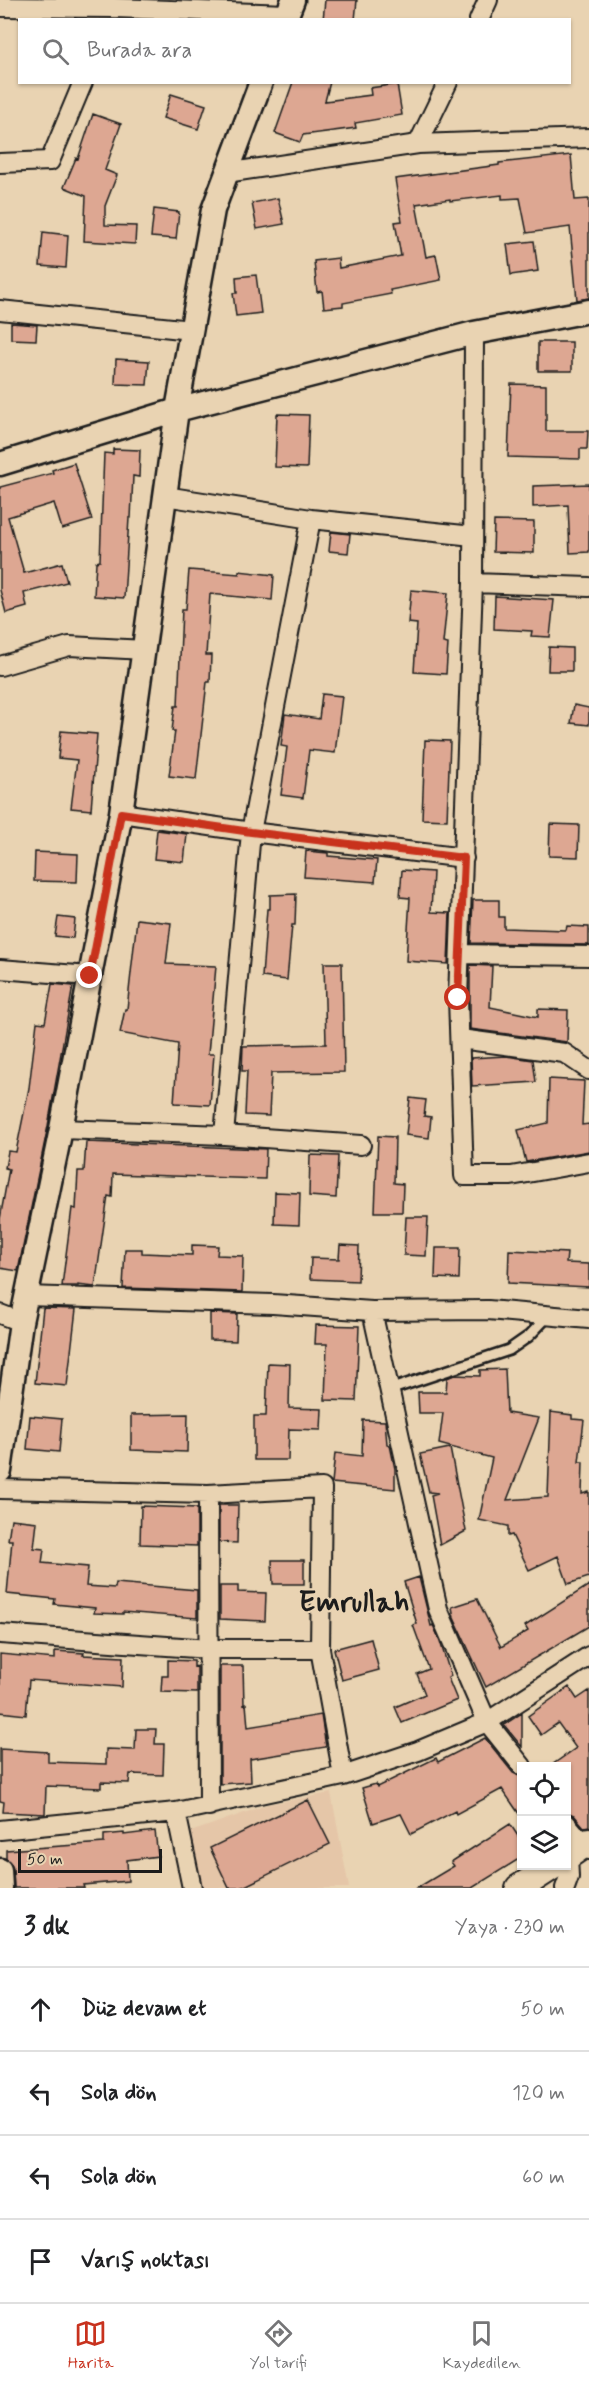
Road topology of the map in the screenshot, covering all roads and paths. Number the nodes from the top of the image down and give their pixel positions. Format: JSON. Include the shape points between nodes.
{"nodes":[{"id":1,"x":488,"y":0,"type":"edge"},
{"id":2,"x":0,"y":7,"type":"edge"},
{"id":3,"x":113,"y":9,"type":"edge"},
{"id":4,"x":288,"y":11,"type":"edge"},
{"id":5,"x":480,"y":18,"type":"edge"},
{"id":6,"x":82,"y":84,"type":"edge"},
{"id":7,"x":260,"y":84,"type":"edge"},
{"id":8,"x":447,"y":84,"type":"edge"},
{"id":9,"x":589,"y":138,"type":"edge"},
{"id":10,"x":418,"y":144,"type":"junction"},
{"id":11,"x":0,"y":163,"type":"edge"},
{"id":12,"x":226,"y":173,"type":"junction"},
{"id":13,"x":0,"y":310,"type":"edge"},
{"id":14,"x":589,"y":311,"type":"edge"},
{"id":15,"x":191,"y":330,"type":"junction"},
{"id":16,"x":474,"y":333,"type":"junction"},
{"id":17,"x":177,"y":410,"type":"junction"},
{"id":18,"x":0,"y":464,"type":"edge"},
{"id":19,"x":165,"y":496,"type":"junction"},
{"id":20,"x":311,"y":519,"type":"junction"},
{"id":21,"x":473,"y":536,"type":"junction"},
{"id":22,"x":473,"y":583,"type":"junction"},
{"id":23,"x":589,"y":587,"type":"edge"},
{"id":24,"x":145,"y":650,"type":"junction"},
{"id":25,"x":0,"y":666,"type":"edge"},
{"id":26,"x":121,"y":813,"type":"junction"},
{"id":27,"x":251,"y":832,"type":"junction"},
{"id":28,"x":464,"y":858,"type":"junction"},
{"id":29,"x":460,"y":954,"type":"junction"},
{"id":30,"x":589,"y":956,"type":"edge"},
{"id":31,"x":0,"y":969,"type":"edge"},
{"id":32,"x":90,"y":976,"type":"junction"},
{"id":33,"x":460,"y":1039,"type":"junction"},
{"id":34,"x":589,"y":1070,"type":"edge"},
{"id":35,"x":61,"y":1129,"type":"junction"},
{"id":36,"x":224,"y":1135,"type":"junction"},
{"id":37,"x":362,"y":1145,"type":"dead end"},
{"id":38,"x":589,"y":1162,"type":"edge"},
{"id":39,"x":27,"y":1296,"type":"junction"},
{"id":40,"x":372,"y":1311,"type":"junction"},
{"id":41,"x":549,"y":1315,"type":"junction"},
{"id":42,"x":10,"y":1318,"type":"edge"},
{"id":43,"x":589,"y":1318,"type":"edge"},
{"id":44,"x":389,"y":1390,"type":"junction"},
{"id":45,"x":0,"y":1471,"type":"edge"},
{"id":46,"x":0,"y":1489,"type":"edge"},
{"id":47,"x":208,"y":1494,"type":"junction"},
{"id":48,"x":0,"y":1634,"type":"edge"},
{"id":49,"x":209,"y":1649,"type":"junction"},
{"id":50,"x":320,"y":1649,"type":"junction"},
{"id":51,"x":589,"y":1656,"type":"edge"},
{"id":52,"x":487,"y":1722,"type":"junction"},
{"id":53,"x":518,"y":1762,"type":"edge"},
{"id":54,"x":343,"y":1776,"type":"junction"},
{"id":55,"x":209,"y":1806,"type":"junction"},
{"id":56,"x":176,"y":1812,"type":"junction"},
{"id":57,"x":0,"y":1830,"type":"edge"},
{"id":58,"x":571,"y":1838,"type":"edge"},
{"id":59,"x":575,"y":1852,"type":"edge"},
{"id":60,"x":0,"y":1870,"type":"edge"},
{"id":61,"x":1,"y":1888,"type":"edge"},
{"id":62,"x":192,"y":1888,"type":"edge"},
{"id":63,"x":519,"y":1888,"type":"edge"},
{"id":64,"x":566,"y":1888,"type":"edge"}],
"edges":[{"from":1,"to":5,"type":"street"},
{"from":2,"to":3,"type":"street"},
{"from":3,"to":4,"type":"street"},
{"from":6,"to":11,"type":"street","via":[[50,161]]},
{"from":7,"to":12,"type":"street"},
{"from":8,"to":10,"type":"street"},
{"from":9,"to":10,"type":"street"},
{"from":10,"to":12,"type":"street"},
{"from":12,"to":15,"type":"street","via":[[213,210]]},
{"from":13,"to":15,"type":"street"},
{"from":14,"to":16,"type":"street"},
{"from":15,"to":17,"type":"street"},
{"from":16,"to":17,"type":"street"},
{"from":16,"to":21,"type":"street"},
{"from":17,"to":18,"type":"street"},
{"from":17,"to":19,"type":"street"},
{"from":19,"to":20,"type":"street"},
{"from":19,"to":24,"type":"street"},
{"from":20,"to":21,"type":"street"},
{"from":20,"to":27,"type":"street"},
{"from":21,"to":22,"type":"street"},
{"from":22,"to":23,"type":"street"},
{"from":22,"to":28,"type":"street"},
{"from":24,"to":25,"type":"street","via":[[69,646]]},
{"from":24,"to":26,"type":"street"},
{"from":26,"to":27,"type":"street"},
{"from":26,"to":32,"type":"street"},
{"from":27,"to":28,"type":"street"},
{"from":27,"to":36,"type":"street"},
{"from":28,"to":29,"type":"street"},
{"from":29,"to":30,"type":"street"},
{"from":29,"to":33,"type":"street"},
{"from":31,"to":32,"type":"street"},
{"from":32,"to":35,"type":"street"},
{"from":33,"to":34,"type":"street","via":[[564,1053]]},
{"from":33,"to":38,"type":"street","via":[[464,1176],[511,1176]]},
{"from":35,"to":36,"type":"street"},
{"from":35,"to":39,"type":"street"},
{"from":36,"to":37,"type":"street"},
{"from":39,"to":40,"type":"street"},
{"from":39,"to":42,"type":"street"},
{"from":40,"to":41,"type":"street","via":[[488,1310]]},
{"from":40,"to":44,"type":"street"},
{"from":41,"to":43,"type":"street"},
{"from":41,"to":44,"type":"lane","via":[[530,1336],[509,1350]]},
{"from":42,"to":45,"type":"street"},
{"from":44,"to":52,"type":"street","via":[[438,1610]]},
{"from":46,"to":47,"type":"street"},
{"from":47,"to":49,"type":"street"},
{"from":47,"to":50,"type":"street","via":[[322,1488]]},
{"from":48,"to":49,"type":"street"},
{"from":49,"to":50,"type":"street"},
{"from":49,"to":55,"type":"street"},
{"from":50,"to":54,"type":"street"},
{"from":51,"to":52,"type":"street"},
{"from":52,"to":53,"type":"street"},
{"from":52,"to":54,"type":"street"},
{"from":54,"to":55,"type":"street"},
{"from":55,"to":56,"type":"street"},
{"from":56,"to":57,"type":"street"},
{"from":56,"to":62,"type":"street"},
{"from":58,"to":59,"type":"street"},
{"from":59,"to":63,"type":"main road"},
{"from":59,"to":64,"type":"street"},
{"from":60,"to":61,"type":"street"}]}
